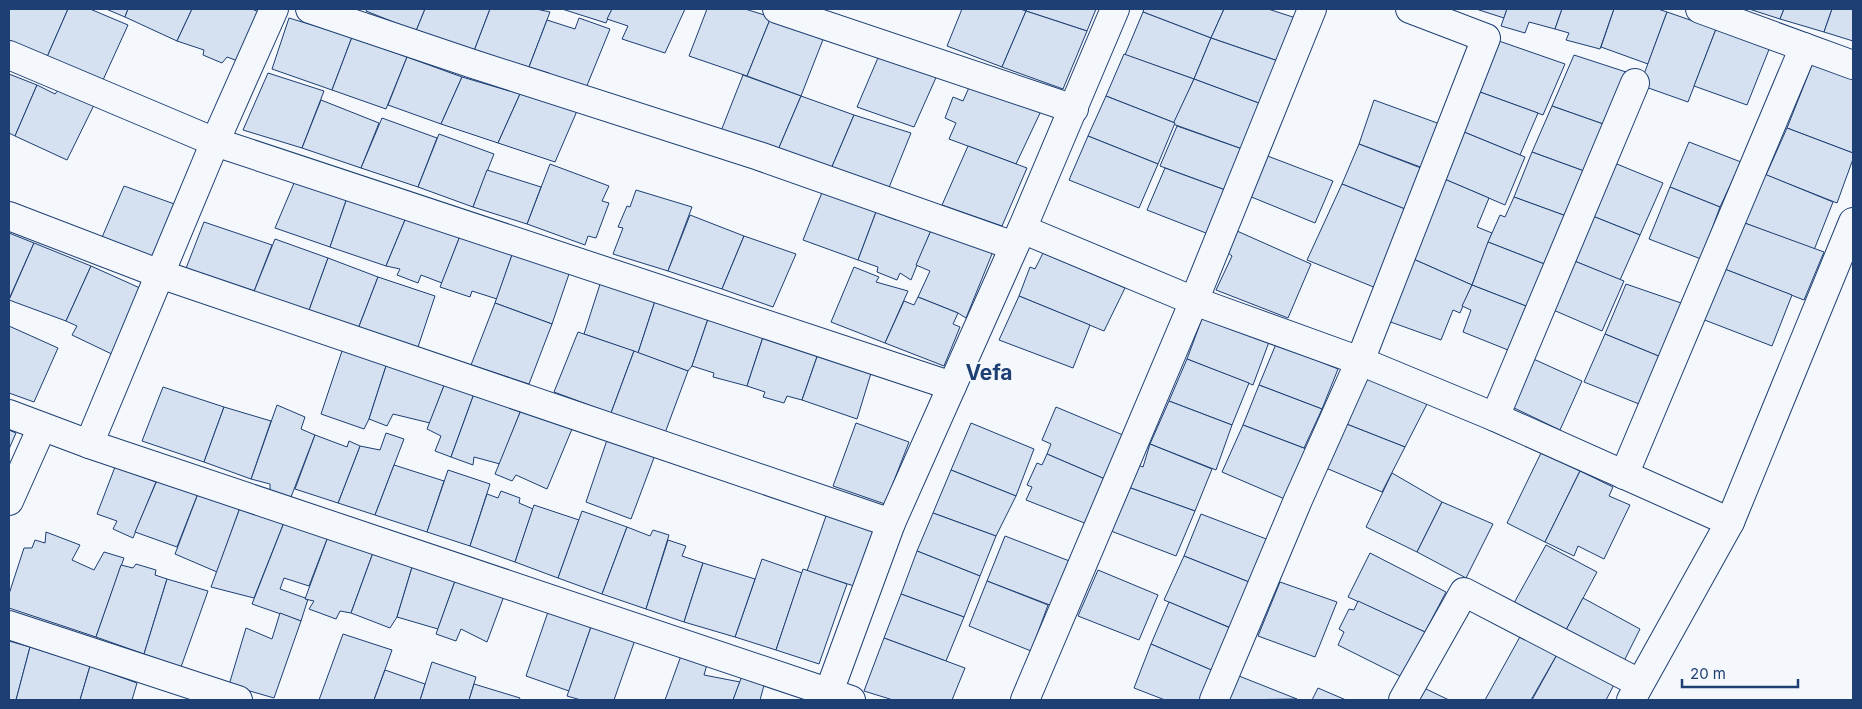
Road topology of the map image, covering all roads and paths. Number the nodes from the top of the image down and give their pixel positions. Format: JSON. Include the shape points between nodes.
{"nodes":[{"id":1,"x":274,"y":9,"type":"edge"},
{"id":2,"x":310,"y":9,"type":"edge"},
{"id":3,"x":777,"y":9,"type":"edge"},
{"id":4,"x":1115,"y":9,"type":"edge"},
{"id":5,"x":1312,"y":9,"type":"edge"},
{"id":6,"x":1410,"y":9,"type":"edge"},
{"id":7,"x":1700,"y":9,"type":"edge"},
{"id":8,"x":1804,"y":47,"type":"junction"},
{"id":9,"x":9,"y":55,"type":"edge"},
{"id":10,"x":1853,"y":65,"type":"edge"},
{"id":11,"x":1635,"y":83,"type":"dead end"},
{"id":12,"x":1074,"y":109,"type":"junction"},
{"id":13,"x":215,"y":142,"type":"junction"},
{"id":14,"x":9,"y":216,"type":"edge"},
{"id":15,"x":1853,"y":222,"type":"edge"},
{"id":16,"x":1018,"y":238,"type":"junction"},
{"id":17,"x":160,"y":274,"type":"junction"},
{"id":18,"x":1194,"y":301,"type":"junction"},
{"id":19,"x":1360,"y":361,"type":"junction"},
{"id":20,"x":952,"y":386,"type":"junction"},
{"id":21,"x":9,"y":414,"type":"edge"},
{"id":22,"x":1494,"y":417,"type":"junction"},
{"id":23,"x":42,"y":428,"type":"junction"},
{"id":24,"x":89,"y":444,"type":"junction"},
{"id":25,"x":1624,"y":475,"type":"junction"},
{"id":26,"x":9,"y":501,"type":"edge"},
{"id":27,"x":1730,"y":522,"type":"junction"},
{"id":28,"x":891,"y":523,"type":"junction"},
{"id":29,"x":9,"y":625,"type":"edge"},
{"id":30,"x":1635,"y":692,"type":"edge"},
{"id":31,"x":835,"y":698,"type":"edge"},
{"id":32,"x":238,"y":700,"type":"edge"},
{"id":33,"x":1025,"y":700,"type":"edge"},
{"id":34,"x":1214,"y":700,"type":"edge"},
{"id":35,"x":1404,"y":700,"type":"edge"}],
"edges":[{"from":1,"to":13,"type":"street"},
{"from":2,"to":16,"type":"street"},
{"from":3,"to":12,"type":"street"},
{"from":4,"to":12,"type":"street"},
{"from":5,"to":18,"type":"street"},
{"from":6,"to":19,"type":"street","via":[[1486,38]]},
{"from":7,"to":8,"type":"street"},
{"from":8,"to":10,"type":"street"},
{"from":8,"to":25,"type":"street"},
{"from":9,"to":13,"type":"street"},
{"from":11,"to":22,"type":"street"},
{"from":12,"to":16,"type":"street"},
{"from":13,"to":17,"type":"street"},
{"from":13,"to":20,"type":"street"},
{"from":14,"to":17,"type":"street"},
{"from":15,"to":27,"type":"street"},
{"from":16,"to":18,"type":"street"},
{"from":16,"to":20,"type":"street"},
{"from":17,"to":24,"type":"street"},
{"from":17,"to":28,"type":"street"},
{"from":18,"to":19,"type":"street"},
{"from":18,"to":33,"type":"street"},
{"from":19,"to":22,"type":"street"},
{"from":19,"to":34,"type":"street"},
{"from":20,"to":28,"type":"street"},
{"from":21,"to":23,"type":"street"},
{"from":22,"to":25,"type":"street"},
{"from":23,"to":24,"type":"street"},
{"from":23,"to":26,"type":"street"},
{"from":24,"to":31,"type":"street"},
{"from":25,"to":27,"type":"street"},
{"from":27,"to":30,"type":"street"},
{"from":28,"to":31,"type":"street"},
{"from":29,"to":32,"type":"street"},
{"from":30,"to":35,"type":"street","via":[[1464,592]]}]}
